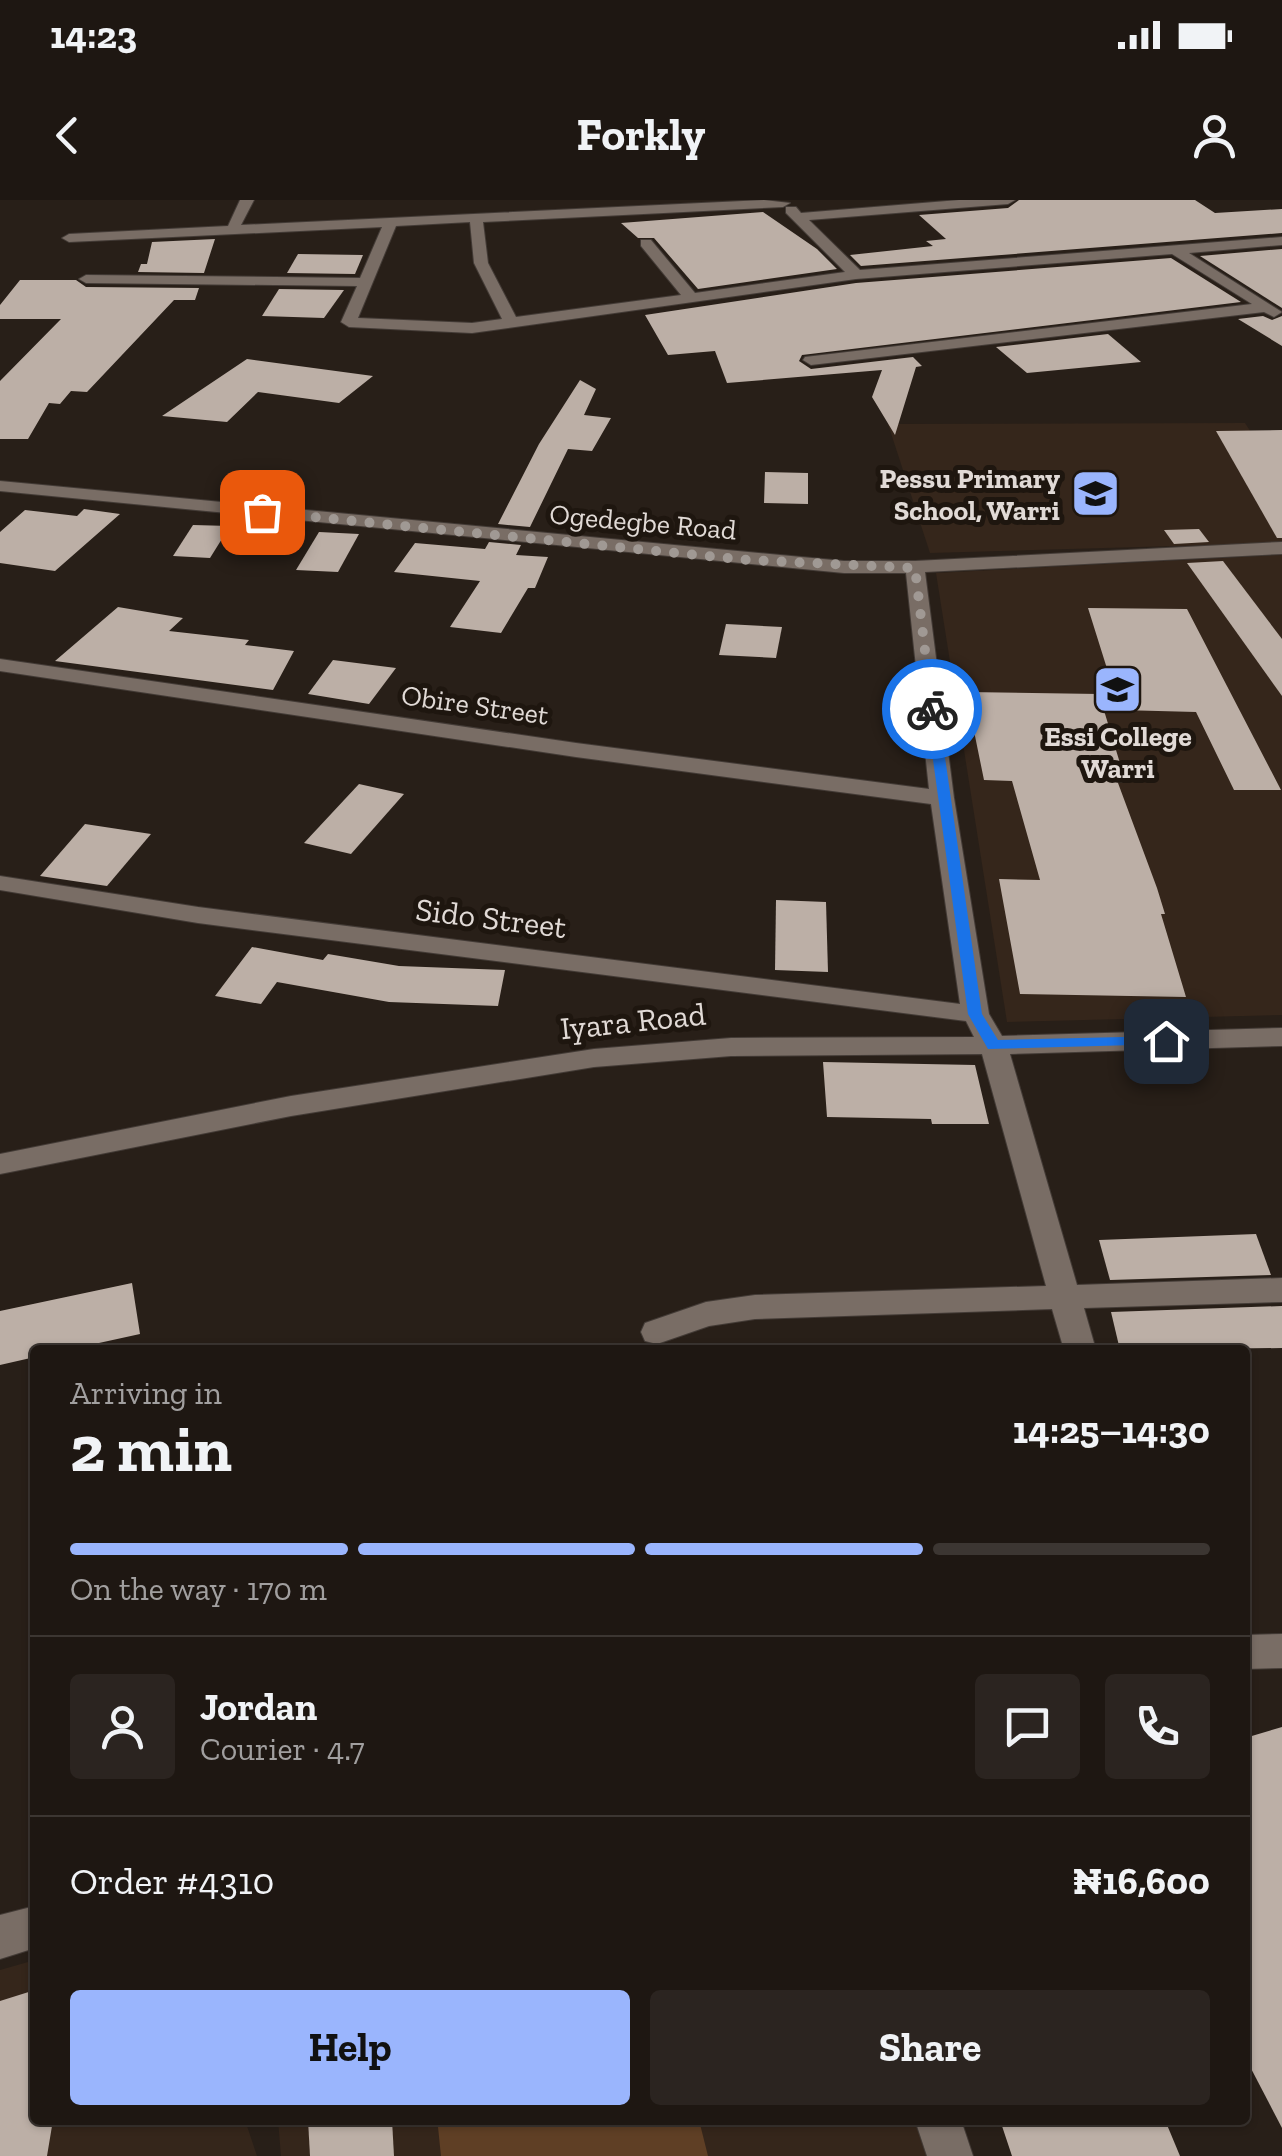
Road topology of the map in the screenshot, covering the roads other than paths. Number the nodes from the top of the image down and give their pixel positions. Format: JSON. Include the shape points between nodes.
{"nodes":[{"id":1,"x":247,"y":200,"type":"edge"},
{"id":2,"x":1008,"y":200,"type":"edge"},
{"id":3,"x":782,"y":202,"type":"edge"},
{"id":4,"x":403,"y":204,"type":"dead end"},
{"id":5,"x":798,"y":217,"type":"junction"},
{"id":6,"x":476,"y":220,"type":"junction"},
{"id":7,"x":394,"y":224,"type":"junction"},
{"id":8,"x":232,"y":231,"type":"junction"},
{"id":9,"x":69,"y":238,"type":"dead end"},
{"id":10,"x":1282,"y":241,"type":"edge"},
{"id":11,"x":646,"y":243,"type":"dead end"},
{"id":12,"x":1175,"y":250,"type":"junction"},
{"id":13,"x":856,"y":275,"type":"junction"},
{"id":14,"x":86,"y":278,"type":"dead end"},
{"id":15,"x":364,"y":282,"type":"junction"},
{"id":16,"x":691,"y":298,"type":"junction"},
{"id":17,"x":1268,"y":308,"type":"junction"},
{"id":18,"x":1282,"y":318,"type":"edge"},
{"id":19,"x":512,"y":324,"type":"junction"},
{"id":20,"x":811,"y":360,"type":"dead end"},
{"id":21,"x":0,"y":486,"type":"edge"},
{"id":22,"x":1282,"y":548,"type":"edge"},
{"id":23,"x":915,"y":568,"type":"junction"},
{"id":24,"x":0,"y":665,"type":"edge"},
{"id":25,"x":942,"y":798,"type":"junction"},
{"id":26,"x":0,"y":882,"type":"edge"},
{"id":27,"x":975,"y":1014,"type":"junction"},
{"id":28,"x":1282,"y":1037,"type":"edge"},
{"id":29,"x":993,"y":1045,"type":"junction"},
{"id":30,"x":0,"y":1164,"type":"edge"},
{"id":31,"x":1282,"y":1290,"type":"edge"},
{"id":32,"x":1065,"y":1295,"type":"junction"},
{"id":33,"x":657,"y":1332,"type":"dead end"},
{"id":34,"x":1079,"y":1345,"type":"edge"},
{"id":35,"x":1282,"y":1651,"type":"edge"},
{"id":36,"x":1250,"y":1652,"type":"edge"},
{"id":37,"x":30,"y":1928,"type":"edge"},
{"id":38,"x":0,"y":1937,"type":"edge"},
{"id":39,"x":940,"y":2125,"type":"edge"},
{"id":40,"x":950,"y":2156,"type":"edge"}],
"edges":[{"from":1,"to":8,"type":"street"},
{"from":2,"to":5,"type":"street"},
{"from":3,"to":5,"type":"street"},
{"from":3,"to":6,"type":"street"},
{"from":4,"to":7,"type":"street"},
{"from":5,"to":13,"type":"street"},
{"from":6,"to":7,"type":"street"},
{"from":6,"to":19,"type":"street","via":[[481,264]]},
{"from":7,"to":8,"type":"street"},
{"from":7,"to":15,"type":"street"},
{"from":8,"to":9,"type":"street"},
{"from":10,"to":12,"type":"street"},
{"from":11,"to":16,"type":"street"},
{"from":12,"to":13,"type":"street"},
{"from":12,"to":17,"type":"street"},
{"from":13,"to":16,"type":"street"},
{"from":14,"to":15,"type":"street"},
{"from":15,"to":19,"type":"street","via":[[352,323]]},
{"from":16,"to":19,"type":"street"},
{"from":17,"to":18,"type":"street"},
{"from":17,"to":20,"type":"street"},
{"from":21,"to":23,"type":"street","name":"Ogedegbe Road","via":[[748,560]]},
{"from":22,"to":23,"type":"street","name":"Ogedegbe Road"},
{"from":23,"to":25,"type":"street"},
{"from":24,"to":25,"type":"street","name":"Obire Street"},
{"from":25,"to":27,"type":"street"},
{"from":26,"to":27,"type":"street","name":"Sido Street","via":[[198,916]]},
{"from":27,"to":29,"type":"street"},
{"from":28,"to":29,"type":"street","name":"Iyara Road"},
{"from":29,"to":30,"type":"street","name":"Iyara Road","via":[[730,1047],[594,1058],[291,1106]]},
{"from":29,"to":32,"type":"street"},
{"from":31,"to":32,"type":"street"},
{"from":32,"to":33,"type":"street","via":[[755,1306]]},
{"from":32,"to":34,"type":"street"},
{"from":35,"to":36,"type":"street"},
{"from":37,"to":38,"type":"street"},
{"from":39,"to":40,"type":"street"}]}
